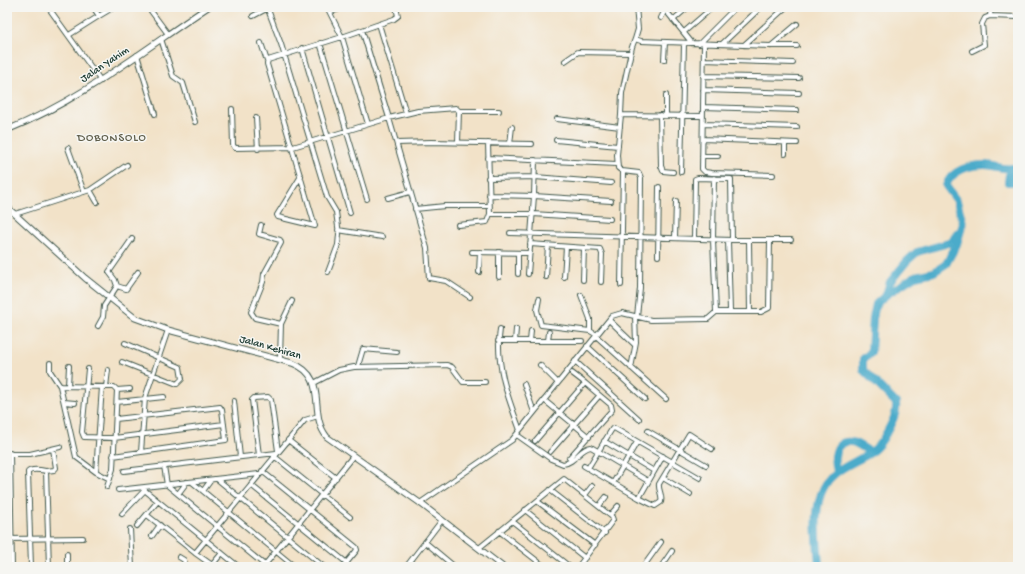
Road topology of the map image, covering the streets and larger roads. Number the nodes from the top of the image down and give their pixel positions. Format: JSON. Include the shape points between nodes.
{"nodes":[{"id":1,"x":48,"y":7,"type":"edge"},
{"id":2,"x":93,"y":7,"type":"edge"},
{"id":3,"x":114,"y":7,"type":"edge"},
{"id":4,"x":148,"y":7,"type":"edge"},
{"id":5,"x":208,"y":7,"type":"edge"},
{"id":6,"x":328,"y":7,"type":"edge"},
{"id":7,"x":345,"y":7,"type":"edge"},
{"id":8,"x":396,"y":7,"type":"edge"},
{"id":9,"x":636,"y":7,"type":"edge"},
{"id":10,"x":688,"y":7,"type":"edge"},
{"id":11,"x":713,"y":7,"type":"edge"},
{"id":12,"x":736,"y":7,"type":"edge"},
{"id":13,"x":751,"y":7,"type":"edge"},
{"id":14,"x":761,"y":7,"type":"edge"},
{"id":15,"x":786,"y":7,"type":"edge"},
{"id":16,"x":991,"y":7,"type":"edge"},
{"id":17,"x":268,"y":8,"type":"edge"},
{"id":18,"x":664,"y":8,"type":"edge"},
{"id":19,"x":200,"y":9,"type":"edge"},
{"id":20,"x":331,"y":12,"type":"junction"},
{"id":21,"x":755,"y":12,"type":"junction"},
{"id":22,"x":99,"y":16,"type":"junction"},
{"id":23,"x":253,"y":16,"type":"dead end"},
{"id":24,"x":990,"y":16,"type":"junction"},
{"id":25,"x":1018,"y":17,"type":"edge"},
{"id":26,"x":661,"y":18,"type":"dead end"},
{"id":27,"x":674,"y":20,"type":"junction"},
{"id":28,"x":379,"y":24,"type":"junction"},
{"id":29,"x":797,"y":24,"type":"dead end"},
{"id":30,"x":362,"y":30,"type":"junction"},
{"id":31,"x":684,"y":32,"type":"junction"},
{"id":32,"x":168,"y":34,"type":"junction"},
{"id":33,"x":69,"y":35,"type":"junction"},
{"id":34,"x":342,"y":37,"type":"junction"},
{"id":35,"x":162,"y":39,"type":"junction"},
{"id":36,"x":635,"y":39,"type":"junction"},
{"id":37,"x":665,"y":42,"type":"junction"},
{"id":38,"x":261,"y":43,"type":"dead end"},
{"id":39,"x":320,"y":43,"type":"junction"},
{"id":40,"x":684,"y":43,"type":"junction"},
{"id":41,"x":692,"y":43,"type":"junction"},
{"id":42,"x":699,"y":44,"type":"junction"},
{"id":43,"x":704,"y":44,"type":"junction"},
{"id":44,"x":722,"y":44,"type":"junction"},
{"id":45,"x":744,"y":45,"type":"junction"},
{"id":46,"x":771,"y":46,"type":"junction"},
{"id":47,"x":797,"y":46,"type":"dead end"},
{"id":48,"x":302,"y":48,"type":"junction"},
{"id":49,"x":972,"y":52,"type":"dead end"},
{"id":50,"x":630,"y":53,"type":"junction"},
{"id":51,"x":284,"y":54,"type":"junction"},
{"id":52,"x":137,"y":55,"type":"junction"},
{"id":53,"x":664,"y":60,"type":"dead end"},
{"id":54,"x":704,"y":60,"type":"junction"},
{"id":55,"x":267,"y":61,"type":"junction"},
{"id":56,"x":565,"y":62,"type":"dead end"},
{"id":57,"x":793,"y":63,"type":"dead end"},
{"id":58,"x":703,"y":76,"type":"junction"},
{"id":59,"x":800,"y":78,"type":"dead end"},
{"id":60,"x":100,"y":81,"type":"junction"},
{"id":61,"x":703,"y":90,"type":"junction"},
{"id":62,"x":799,"y":94,"type":"dead end"},
{"id":63,"x":666,"y":95,"type":"dead end"},
{"id":64,"x":703,"y":107,"type":"junction"},
{"id":65,"x":232,"y":110,"type":"dead end"},
{"id":66,"x":797,"y":110,"type":"dead end"},
{"id":67,"x":459,"y":111,"type":"junction"},
{"id":68,"x":499,"y":111,"type":"dead end"},
{"id":69,"x":406,"y":113,"type":"junction"},
{"id":70,"x":156,"y":114,"type":"dead end"},
{"id":71,"x":621,"y":115,"type":"junction"},
{"id":72,"x":660,"y":115,"type":"junction"},
{"id":73,"x":666,"y":115,"type":"junction"},
{"id":74,"x":683,"y":116,"type":"junction"},
{"id":75,"x":703,"y":116,"type":"junction"},
{"id":76,"x":256,"y":118,"type":"dead end"},
{"id":77,"x":389,"y":118,"type":"junction"},
{"id":78,"x":557,"y":119,"type":"dead end"},
{"id":79,"x":195,"y":122,"type":"dead end"},
{"id":80,"x":368,"y":124,"type":"junction"},
{"id":81,"x":703,"y":124,"type":"junction"},
{"id":82,"x":512,"y":127,"type":"dead end"},
{"id":83,"x":620,"y":127,"type":"junction"},
{"id":84,"x":797,"y":127,"type":"dead end"},
{"id":85,"x":7,"y":130,"type":"edge"},
{"id":86,"x":346,"y":131,"type":"junction"},
{"id":87,"x":328,"y":136,"type":"junction"},
{"id":88,"x":702,"y":139,"type":"junction"},
{"id":89,"x":556,"y":140,"type":"dead end"},
{"id":90,"x":310,"y":142,"type":"junction"},
{"id":91,"x":458,"y":142,"type":"junction"},
{"id":92,"x":796,"y":142,"type":"dead end"},
{"id":93,"x":397,"y":143,"type":"junction"},
{"id":94,"x":488,"y":143,"type":"junction"},
{"id":95,"x":785,"y":143,"type":"junction"},
{"id":96,"x":510,"y":144,"type":"junction"},
{"id":97,"x":532,"y":144,"type":"dead end"},
{"id":98,"x":618,"y":146,"type":"junction"},
{"id":99,"x":293,"y":147,"type":"junction"},
{"id":100,"x":68,"y":148,"type":"dead end"},
{"id":101,"x":258,"y":149,"type":"junction"},
{"id":102,"x":785,"y":154,"type":"dead end"},
{"id":103,"x":702,"y":156,"type":"junction"},
{"id":104,"x":718,"y":156,"type":"dead end"},
{"id":105,"x":488,"y":158,"type":"junction"},
{"id":106,"x":535,"y":160,"type":"junction"},
{"id":107,"x":617,"y":164,"type":"junction"},
{"id":108,"x":127,"y":165,"type":"dead end"},
{"id":109,"x":623,"y":172,"type":"junction"},
{"id":110,"x":672,"y":172,"type":"dead end"},
{"id":111,"x":681,"y":172,"type":"dead end"},
{"id":112,"x":773,"y":175,"type":"dead end"},
{"id":113,"x":301,"y":176,"type":"junction"},
{"id":114,"x":535,"y":177,"type":"junction"},
{"id":115,"x":488,"y":178,"type":"junction"},
{"id":116,"x":714,"y":178,"type":"junction"},
{"id":117,"x":611,"y":183,"type":"dead end"},
{"id":118,"x":659,"y":187,"type":"dead end"},
{"id":119,"x":90,"y":190,"type":"junction"},
{"id":120,"x":84,"y":192,"type":"junction"},
{"id":121,"x":410,"y":192,"type":"junction"},
{"id":122,"x":488,"y":195,"type":"junction"},
{"id":123,"x":534,"y":196,"type":"junction"},
{"id":124,"x":388,"y":198,"type":"dead end"},
{"id":125,"x":367,"y":199,"type":"dead end"},
{"id":126,"x":611,"y":201,"type":"dead end"},
{"id":127,"x":676,"y":201,"type":"dead end"},
{"id":128,"x":97,"y":202,"type":"dead end"},
{"id":129,"x":489,"y":206,"type":"junction"},
{"id":130,"x":7,"y":207,"type":"edge"},
{"id":131,"x":415,"y":209,"type":"junction"},
{"id":132,"x":350,"y":213,"type":"dead end"},
{"id":133,"x":15,"y":214,"type":"junction"},
{"id":134,"x":490,"y":214,"type":"junction"},
{"id":135,"x":533,"y":214,"type":"junction"},
{"id":136,"x":610,"y":219,"type":"dead end"},
{"id":137,"x":261,"y":225,"type":"dead end"},
{"id":138,"x":458,"y":225,"type":"dead end"},
{"id":139,"x":338,"y":230,"type":"junction"},
{"id":140,"x":510,"y":233,"type":"dead end"},
{"id":141,"x":531,"y":234,"type":"junction"},
{"id":142,"x":382,"y":237,"type":"dead end"},
{"id":143,"x":621,"y":237,"type":"junction"},
{"id":144,"x":640,"y":237,"type":"junction"},
{"id":145,"x":659,"y":237,"type":"junction"},
{"id":146,"x":676,"y":238,"type":"junction"},
{"id":147,"x":132,"y":239,"type":"dead end"},
{"id":148,"x":694,"y":239,"type":"junction"},
{"id":149,"x":713,"y":240,"type":"junction"},
{"id":150,"x":730,"y":240,"type":"junction"},
{"id":151,"x":749,"y":240,"type":"junction"},
{"id":152,"x":770,"y":240,"type":"junction"},
{"id":153,"x":791,"y":240,"type":"dead end"},
{"id":154,"x":530,"y":244,"type":"junction"},
{"id":155,"x":548,"y":246,"type":"junction"},
{"id":156,"x":566,"y":247,"type":"junction"},
{"id":157,"x":584,"y":248,"type":"junction"},
{"id":158,"x":472,"y":252,"type":"dead end"},
{"id":159,"x":480,"y":252,"type":"junction"},
{"id":160,"x":499,"y":252,"type":"junction"},
{"id":161,"x":518,"y":253,"type":"junction"},
{"id":162,"x":530,"y":253,"type":"junction"},
{"id":163,"x":658,"y":256,"type":"dead end"},
{"id":164,"x":138,"y":272,"type":"dead end"},
{"id":165,"x":328,"y":272,"type":"dead end"},
{"id":166,"x":479,"y":272,"type":"dead end"},
{"id":167,"x":518,"y":274,"type":"dead end"},
{"id":168,"x":528,"y":274,"type":"dead end"},
{"id":169,"x":499,"y":277,"type":"dead end"},
{"id":170,"x":546,"y":277,"type":"dead end"},
{"id":171,"x":564,"y":277,"type":"dead end"},
{"id":172,"x":583,"y":280,"type":"dead end"},
{"id":173,"x":601,"y":282,"type":"dead end"},
{"id":174,"x":117,"y":286,"type":"junction"},
{"id":175,"x":620,"y":286,"type":"dead end"},
{"id":176,"x":581,"y":295,"type":"dead end"},
{"id":177,"x":470,"y":297,"type":"dead end"},
{"id":178,"x":108,"y":298,"type":"junction"},
{"id":179,"x":539,"y":299,"type":"dead end"},
{"id":180,"x":292,"y":301,"type":"dead end"},
{"id":181,"x":730,"y":311,"type":"junction"},
{"id":182,"x":716,"y":312,"type":"junction"},
{"id":183,"x":750,"y":312,"type":"junction"},
{"id":184,"x":636,"y":316,"type":"junction"},
{"id":185,"x":609,"y":320,"type":"junction"},
{"id":186,"x":281,"y":324,"type":"junction"},
{"id":187,"x":98,"y":326,"type":"dead end"},
{"id":188,"x":500,"y":329,"type":"dead end"},
{"id":189,"x":516,"y":329,"type":"dead end"},
{"id":190,"x":168,"y":330,"type":"junction"},
{"id":191,"x":531,"y":331,"type":"dead end"},
{"id":192,"x":590,"y":331,"type":"junction"},
{"id":193,"x":549,"y":332,"type":"dead end"},
{"id":194,"x":596,"y":336,"type":"junction"},
{"id":195,"x":498,"y":341,"type":"junction"},
{"id":196,"x":515,"y":341,"type":"junction"},
{"id":197,"x":530,"y":341,"type":"junction"},
{"id":198,"x":548,"y":341,"type":"junction"},
{"id":199,"x":582,"y":341,"type":"dead end"},
{"id":200,"x":125,"y":343,"type":"dead end"},
{"id":201,"x":635,"y":345,"type":"junction"},
{"id":202,"x":587,"y":346,"type":"junction"},
{"id":203,"x":397,"y":352,"type":"dead end"},
{"id":204,"x":158,"y":357,"type":"junction"},
{"id":205,"x":280,"y":359,"type":"junction"},
{"id":206,"x":575,"y":361,"type":"junction"},
{"id":207,"x":122,"y":362,"type":"dead end"},
{"id":208,"x":50,"y":363,"type":"dead end"},
{"id":209,"x":540,"y":365,"type":"dead end"},
{"id":210,"x":69,"y":366,"type":"dead end"},
{"id":211,"x":358,"y":366,"type":"junction"},
{"id":212,"x":631,"y":368,"type":"junction"},
{"id":213,"x":88,"y":369,"type":"dead end"},
{"id":214,"x":108,"y":370,"type":"dead end"},
{"id":215,"x":572,"y":373,"type":"dead end"},
{"id":216,"x":152,"y":374,"type":"junction"},
{"id":217,"x":485,"y":382,"type":"dead end"},
{"id":218,"x":314,"y":383,"type":"junction"},
{"id":219,"x":558,"y":383,"type":"junction"},
{"id":220,"x":585,"y":383,"type":"junction"},
{"id":221,"x":524,"y":384,"type":"dead end"},
{"id":222,"x":60,"y":386,"type":"junction"},
{"id":223,"x":68,"y":386,"type":"junction"},
{"id":224,"x":86,"y":386,"type":"junction"},
{"id":225,"x":104,"y":387,"type":"junction"},
{"id":226,"x":130,"y":389,"type":"dead end"},
{"id":227,"x":117,"y":390,"type":"junction"},
{"id":228,"x":599,"y":396,"type":"junction"},
{"id":229,"x":164,"y":397,"type":"dead end"},
{"id":230,"x":145,"y":398,"type":"junction"},
{"id":231,"x":645,"y":399,"type":"dead end"},
{"id":232,"x":666,"y":399,"type":"dead end"},
{"id":233,"x":544,"y":400,"type":"junction"},
{"id":234,"x":234,"y":401,"type":"dead end"},
{"id":235,"x":64,"y":402,"type":"junction"},
{"id":236,"x":117,"y":402,"type":"junction"},
{"id":237,"x":75,"y":403,"type":"dead end"},
{"id":238,"x":534,"y":412,"type":"junction"},
{"id":239,"x":559,"y":412,"type":"junction"},
{"id":240,"x":143,"y":416,"type":"junction"},
{"id":241,"x":318,"y":416,"type":"junction"},
{"id":242,"x":639,"y":419,"type":"dead end"},
{"id":243,"x":116,"y":420,"type":"junction"},
{"id":244,"x":224,"y":424,"type":"junction"},
{"id":245,"x":574,"y":424,"type":"junction"},
{"id":246,"x":520,"y":430,"type":"junction"},
{"id":247,"x":648,"y":431,"type":"dead end"},
{"id":248,"x":142,"y":434,"type":"junction"},
{"id":249,"x":517,"y":435,"type":"junction"},
{"id":250,"x":589,"y":437,"type":"junction"},
{"id":251,"x":98,"y":438,"type":"junction"},
{"id":252,"x":114,"y":438,"type":"junction"},
{"id":253,"x":288,"y":440,"type":"junction"},
{"id":254,"x":535,"y":441,"type":"dead end"},
{"id":255,"x":604,"y":441,"type":"junction"},
{"id":256,"x":637,"y":442,"type":"junction"},
{"id":257,"x":60,"y":447,"type":"dead end"},
{"id":258,"x":53,"y":449,"type":"junction"},
{"id":259,"x":712,"y":449,"type":"dead end"},
{"id":260,"x":679,"y":450,"type":"junction"},
{"id":261,"x":141,"y":452,"type":"junction"},
{"id":262,"x":550,"y":452,"type":"dead end"},
{"id":263,"x":598,"y":452,"type":"junction"},
{"id":264,"x":9,"y":454,"type":"edge"},
{"id":265,"x":276,"y":454,"type":"junction"},
{"id":266,"x":259,"y":455,"type":"junction"},
{"id":267,"x":628,"y":455,"type":"junction"},
{"id":268,"x":114,"y":456,"type":"junction"},
{"id":269,"x":353,"y":456,"type":"junction"},
{"id":270,"x":663,"y":456,"type":"junction"},
{"id":271,"x":240,"y":457,"type":"junction"},
{"id":272,"x":569,"y":458,"type":"dead end"},
{"id":273,"x":672,"y":462,"type":"junction"},
{"id":274,"x":706,"y":465,"type":"dead end"},
{"id":275,"x":164,"y":466,"type":"junction"},
{"id":276,"x":622,"y":466,"type":"junction"},
{"id":277,"x":46,"y":470,"type":"junction"},
{"id":278,"x":124,"y":471,"type":"dead end"},
{"id":279,"x":654,"y":471,"type":"junction"},
{"id":280,"x":96,"y":472,"type":"junction"},
{"id":281,"x":261,"y":472,"type":"junction"},
{"id":282,"x":336,"y":478,"type":"junction"},
{"id":283,"x":663,"y":478,"type":"junction"},
{"id":284,"x":700,"y":478,"type":"dead end"},
{"id":285,"x":110,"y":479,"type":"junction"},
{"id":286,"x":218,"y":479,"type":"junction"},
{"id":287,"x":211,"y":480,"type":"junction"},
{"id":288,"x":648,"y":481,"type":"junction"},
{"id":289,"x":186,"y":482,"type":"junction"},
{"id":290,"x":192,"y":482,"type":"junction"},
{"id":291,"x":613,"y":483,"type":"junction"},
{"id":292,"x":167,"y":485,"type":"junction"},
{"id":293,"x":251,"y":485,"type":"junction"},
{"id":294,"x":592,"y":486,"type":"dead end"},
{"id":295,"x":107,"y":487,"type":"dead end"},
{"id":296,"x":143,"y":489,"type":"junction"},
{"id":297,"x":118,"y":490,"type":"dead end"},
{"id":298,"x":550,"y":490,"type":"junction"},
{"id":299,"x":203,"y":491,"type":"junction"},
{"id":300,"x":178,"y":494,"type":"junction"},
{"id":301,"x":690,"y":494,"type":"dead end"},
{"id":302,"x":322,"y":495,"type":"junction"},
{"id":303,"x":585,"y":495,"type":"junction"},
{"id":304,"x":606,"y":497,"type":"dead end"},
{"id":305,"x":240,"y":498,"type":"junction"},
{"id":306,"x":639,"y":498,"type":"junction"},
{"id":307,"x":158,"y":501,"type":"junction"},
{"id":308,"x":537,"y":501,"type":"junction"},
{"id":309,"x":420,"y":503,"type":"junction"},
{"id":310,"x":599,"y":506,"type":"junction"},
{"id":311,"x":618,"y":506,"type":"dead end"},
{"id":312,"x":310,"y":510,"type":"junction"},
{"id":313,"x":525,"y":510,"type":"junction"},
{"id":314,"x":228,"y":512,"type":"junction"},
{"id":315,"x":122,"y":514,"type":"dead end"},
{"id":316,"x":146,"y":515,"type":"junction"},
{"id":317,"x":610,"y":515,"type":"junction"},
{"id":318,"x":350,"y":517,"type":"dead end"},
{"id":319,"x":442,"y":520,"type":"junction"},
{"id":320,"x":512,"y":521,"type":"junction"},
{"id":321,"x":299,"y":524,"type":"junction"},
{"id":322,"x":160,"y":525,"type":"junction"},
{"id":323,"x":137,"y":526,"type":"dead end"},
{"id":324,"x":217,"y":526,"type":"junction"},
{"id":325,"x":130,"y":529,"type":"dead end"},
{"id":326,"x":499,"y":531,"type":"junction"},
{"id":327,"x":605,"y":532,"type":"junction"},
{"id":328,"x":152,"y":536,"type":"dead end"},
{"id":329,"x":83,"y":538,"type":"dead end"},
{"id":330,"x":287,"y":538,"type":"junction"},
{"id":331,"x":9,"y":539,"type":"edge"},
{"id":332,"x":30,"y":539,"type":"junction"},
{"id":333,"x":49,"y":539,"type":"junction"},
{"id":334,"x":206,"y":540,"type":"junction"},
{"id":335,"x":425,"y":542,"type":"junction"},
{"id":336,"x":661,"y":542,"type":"dead end"},
{"id":337,"x":595,"y":545,"type":"junction"},
{"id":338,"x":479,"y":548,"type":"junction"},
{"id":339,"x":672,"y":551,"type":"dead end"},
{"id":340,"x":275,"y":552,"type":"junction"},
{"id":341,"x":195,"y":553,"type":"junction"},
{"id":342,"x":222,"y":553,"type":"junction"},
{"id":343,"x":67,"y":554,"type":"dead end"},
{"id":344,"x":179,"y":557,"type":"dead end"},
{"id":345,"x":585,"y":558,"type":"junction"},
{"id":346,"x":347,"y":562,"type":"junction"},
{"id":347,"x":237,"y":566,"type":"edge"},
{"id":348,"x":265,"y":566,"type":"edge"},
{"id":349,"x":12,"y":567,"type":"edge"},
{"id":350,"x":31,"y":567,"type":"edge"},
{"id":351,"x":49,"y":567,"type":"edge"},
{"id":352,"x":67,"y":567,"type":"edge"},
{"id":353,"x":132,"y":567,"type":"edge"},
{"id":354,"x":186,"y":567,"type":"edge"},
{"id":355,"x":295,"y":567,"type":"edge"},
{"id":356,"x":324,"y":567,"type":"edge"},
{"id":357,"x":343,"y":567,"type":"edge"},
{"id":358,"x":406,"y":567,"type":"edge"},
{"id":359,"x":455,"y":567,"type":"edge"},
{"id":360,"x":503,"y":567,"type":"edge"},
{"id":361,"x":545,"y":567,"type":"edge"},
{"id":362,"x":570,"y":567,"type":"edge"},
{"id":363,"x":578,"y":567,"type":"edge"},
{"id":364,"x":643,"y":567,"type":"edge"},
{"id":365,"x":661,"y":567,"type":"edge"}],
"edges":[{"from":1,"to":33,"type":"street"},
{"from":2,"to":22,"type":"street"},
{"from":3,"to":22,"type":"street"},
{"from":4,"to":32,"type":"street"},
{"from":5,"to":19,"type":"street","name":"Jalan Yahim"},
{"from":6,"to":20,"type":"street"},
{"from":7,"to":20,"type":"street"},
{"from":8,"to":28,"type":"street","via":[[396,18]]},
{"from":9,"to":36,"type":"street","via":[[638,29]]},
{"from":10,"to":27,"type":"street"},
{"from":11,"to":31,"type":"street"},
{"from":12,"to":42,"type":"street","via":[[704,36]]},
{"from":13,"to":21,"type":"street"},
{"from":14,"to":21,"type":"street"},
{"from":15,"to":45,"type":"street"},
{"from":16,"to":24,"type":"street"},
{"from":17,"to":23,"type":"street"},
{"from":17,"to":51,"type":"street"},
{"from":18,"to":26,"type":"street"},
{"from":18,"to":27,"type":"street"},
{"from":19,"to":32,"type":"street","name":"Jalan Yahim"},
{"from":20,"to":34,"type":"street"},
{"from":21,"to":44,"type":"street"},
{"from":22,"to":33,"type":"street"},
{"from":24,"to":25,"type":"street"},
{"from":24,"to":49,"type":"street","via":[[983,20],[983,46]]},
{"from":27,"to":31,"type":"street"},
{"from":28,"to":30,"type":"street"},
{"from":28,"to":69,"type":"street"},
{"from":29,"to":46,"type":"street"},
{"from":30,"to":34,"type":"street"},
{"from":30,"to":77,"type":"street"},
{"from":31,"to":41,"type":"street"},
{"from":32,"to":35,"type":"street","name":"Jalan Yahim"},
{"from":33,"to":60,"type":"street"},
{"from":34,"to":39,"type":"street"},
{"from":34,"to":80,"type":"street"},
{"from":35,"to":52,"type":"street","name":"Jalan Yahim"},
{"from":35,"to":79,"type":"street","via":[[173,76],[183,83]]},
{"from":36,"to":37,"type":"street"},
{"from":36,"to":50,"type":"street"},
{"from":37,"to":40,"type":"street"},
{"from":37,"to":53,"type":"street"},
{"from":38,"to":55,"type":"street"},
{"from":39,"to":48,"type":"street"},
{"from":39,"to":86,"type":"street"},
{"from":40,"to":41,"type":"street"},
{"from":40,"to":74,"type":"street"},
{"from":41,"to":42,"type":"street"},
{"from":42,"to":43,"type":"street"},
{"from":43,"to":44,"type":"street"},
{"from":43,"to":54,"type":"street"},
{"from":44,"to":45,"type":"street"},
{"from":45,"to":46,"type":"street"},
{"from":46,"to":47,"type":"street"},
{"from":48,"to":51,"type":"street"},
{"from":48,"to":87,"type":"street"},
{"from":50,"to":56,"type":"street","via":[[578,52]]},
{"from":50,"to":71,"type":"street","via":[[622,92]]},
{"from":51,"to":55,"type":"street"},
{"from":51,"to":90,"type":"street"},
{"from":52,"to":60,"type":"street","name":"Jalan Yahim"},
{"from":52,"to":70,"type":"street"},
{"from":54,"to":57,"type":"street"},
{"from":54,"to":58,"type":"street"},
{"from":55,"to":99,"type":"street"},
{"from":58,"to":59,"type":"street"},
{"from":58,"to":61,"type":"street"},
{"from":60,"to":85,"type":"street","name":"Jalan Yahim","via":[[55,108]]},
{"from":61,"to":62,"type":"street"},
{"from":61,"to":64,"type":"street"},
{"from":63,"to":73,"type":"street"},
{"from":64,"to":66,"type":"street"},
{"from":64,"to":75,"type":"street"},
{"from":65,"to":101,"type":"street","via":[[234,147]]},
{"from":67,"to":68,"type":"street"},
{"from":67,"to":69,"type":"street","via":[[456,108]]},
{"from":67,"to":91,"type":"street"},
{"from":69,"to":77,"type":"street"},
{"from":71,"to":72,"type":"street"},
{"from":71,"to":83,"type":"street"},
{"from":72,"to":73,"type":"street"},
{"from":72,"to":110,"type":"street","via":[[661,166],[663,171]]},
{"from":73,"to":74,"type":"street"},
{"from":74,"to":75,"type":"street"},
{"from":74,"to":111,"type":"street"},
{"from":75,"to":81,"type":"street"},
{"from":76,"to":101,"type":"street"},
{"from":77,"to":80,"type":"street"},
{"from":77,"to":93,"type":"street"},
{"from":78,"to":83,"type":"street"},
{"from":80,"to":86,"type":"street"},
{"from":81,"to":84,"type":"street"},
{"from":81,"to":88,"type":"street"},
{"from":82,"to":96,"type":"street"},
{"from":83,"to":98,"type":"street"},
{"from":86,"to":87,"type":"street"},
{"from":86,"to":125,"type":"street"},
{"from":87,"to":90,"type":"street"},
{"from":87,"to":132,"type":"street"},
{"from":88,"to":95,"type":"street"},
{"from":88,"to":103,"type":"street"},
{"from":89,"to":98,"type":"street"},
{"from":90,"to":99,"type":"street"},
{"from":90,"to":139,"type":"street","via":[[327,197],[336,212]]},
{"from":91,"to":93,"type":"street"},
{"from":91,"to":94,"type":"street"},
{"from":92,"to":95,"type":"street"},
{"from":93,"to":121,"type":"street"},
{"from":94,"to":96,"type":"street"},
{"from":94,"to":105,"type":"street"},
{"from":95,"to":102,"type":"street"},
{"from":96,"to":97,"type":"street"},
{"from":98,"to":107,"type":"street"},
{"from":99,"to":101,"type":"street"},
{"from":99,"to":113,"type":"street"},
{"from":100,"to":120,"type":"street"},
{"from":103,"to":104,"type":"street"},
{"from":103,"to":112,"type":"street","via":[[702,169],[705,172]]},
{"from":105,"to":106,"type":"street"},
{"from":105,"to":115,"type":"street"},
{"from":106,"to":107,"type":"street"},
{"from":106,"to":114,"type":"street"},
{"from":107,"to":109,"type":"street"},
{"from":108,"to":119,"type":"street"},
{"from":109,"to":143,"type":"street"},
{"from":109,"to":144,"type":"street","via":[[637,172],[640,175]]},
{"from":113,"to":113,"type":"street","via":[[311,212],[315,226],[277,215]]},
{"from":114,"to":115,"type":"street"},
{"from":114,"to":117,"type":"street"},
{"from":114,"to":123,"type":"street"},
{"from":115,"to":122,"type":"street"},
{"from":116,"to":148,"type":"street","via":[[695,179]]},
{"from":116,"to":149,"type":"street"},
{"from":116,"to":150,"type":"street","via":[[729,178],[732,181]]},
{"from":118,"to":145,"type":"street"},
{"from":119,"to":120,"type":"street"},
{"from":119,"to":128,"type":"street"},
{"from":120,"to":133,"type":"street"},
{"from":121,"to":124,"type":"street"},
{"from":121,"to":131,"type":"street"},
{"from":122,"to":123,"type":"street"},
{"from":122,"to":129,"type":"street"},
{"from":123,"to":126,"type":"street"},
{"from":123,"to":135,"type":"street"},
{"from":127,"to":146,"type":"street"},
{"from":129,"to":131,"type":"street"},
{"from":129,"to":134,"type":"street"},
{"from":130,"to":133,"type":"street","name":"Jalan Kehiran"},
{"from":131,"to":177,"type":"street","via":[[428,253],[429,278],[446,281]]},
{"from":133,"to":178,"type":"street","name":"Jalan Kehiran"},
{"from":134,"to":135,"type":"street"},
{"from":134,"to":138,"type":"street","via":[[487,222]]},
{"from":135,"to":136,"type":"street"},
{"from":135,"to":141,"type":"street"},
{"from":137,"to":186,"type":"street","via":[[260,234],[280,240],[281,243],[264,274],[251,312],[255,318]]},
{"from":139,"to":142,"type":"street"},
{"from":139,"to":165,"type":"street","via":[[338,245]]},
{"from":140,"to":141,"type":"street"},
{"from":141,"to":143,"type":"street"},
{"from":141,"to":154,"type":"street"},
{"from":143,"to":144,"type":"street"},
{"from":143,"to":175,"type":"street"},
{"from":144,"to":145,"type":"street"},
{"from":144,"to":184,"type":"street","via":[[640,288]]},
{"from":145,"to":146,"type":"street"},
{"from":145,"to":163,"type":"street"},
{"from":146,"to":148,"type":"street"},
{"from":147,"to":174,"type":"street","via":[[109,272]]},
{"from":148,"to":149,"type":"street"},
{"from":149,"to":150,"type":"street"},
{"from":149,"to":182,"type":"street"},
{"from":150,"to":151,"type":"street"},
{"from":150,"to":181,"type":"street"},
{"from":151,"to":152,"type":"street"},
{"from":151,"to":183,"type":"street"},
{"from":152,"to":153,"type":"street"},
{"from":152,"to":183,"type":"street","via":[[769,308],[761,312]]},
{"from":154,"to":155,"type":"street"},
{"from":154,"to":162,"type":"street"},
{"from":155,"to":156,"type":"street"},
{"from":155,"to":170,"type":"street"},
{"from":156,"to":157,"type":"street"},
{"from":156,"to":171,"type":"street"},
{"from":157,"to":172,"type":"street"},
{"from":157,"to":173,"type":"street","via":[[600,249]]},
{"from":158,"to":159,"type":"street"},
{"from":159,"to":160,"type":"street"},
{"from":159,"to":166,"type":"street"},
{"from":160,"to":161,"type":"street"},
{"from":160,"to":169,"type":"street"},
{"from":161,"to":162,"type":"street"},
{"from":161,"to":167,"type":"street"},
{"from":162,"to":168,"type":"street"},
{"from":164,"to":174,"type":"street","via":[[126,289]]},
{"from":174,"to":178,"type":"street"},
{"from":176,"to":192,"type":"street","via":[[590,319]]},
{"from":178,"to":187,"type":"street"},
{"from":178,"to":190,"type":"street","name":"Jalan Kehiran","via":[[135,318]]},
{"from":179,"to":192,"type":"street","via":[[537,310],[541,325]]},
{"from":180,"to":186,"type":"street"},
{"from":181,"to":182,"type":"street"},
{"from":181,"to":183,"type":"street"},
{"from":182,"to":184,"type":"street","via":[[708,319],[651,320]]},
{"from":184,"to":185,"type":"street","via":[[616,314]]},
{"from":184,"to":201,"type":"street"},
{"from":185,"to":194,"type":"street"},
{"from":185,"to":201,"type":"street"},
{"from":186,"to":205,"type":"street"},
{"from":188,"to":195,"type":"street"},
{"from":189,"to":196,"type":"street"},
{"from":190,"to":204,"type":"street"},
{"from":190,"to":205,"type":"street","name":"Jalan Kehiran"},
{"from":191,"to":197,"type":"street"},
{"from":192,"to":194,"type":"street"},
{"from":193,"to":198,"type":"street"},
{"from":194,"to":202,"type":"street"},
{"from":194,"to":212,"type":"street"},
{"from":195,"to":196,"type":"street"},
{"from":195,"to":246,"type":"street","via":[[504,382]]},
{"from":196,"to":197,"type":"street"},
{"from":197,"to":198,"type":"street"},
{"from":198,"to":199,"type":"street"},
{"from":200,"to":204,"type":"street"},
{"from":201,"to":212,"type":"street"},
{"from":202,"to":206,"type":"street"},
{"from":202,"to":231,"type":"street"},
{"from":203,"to":211,"type":"street","via":[[363,349]]},
{"from":204,"to":216,"type":"street"},
{"from":204,"to":216,"type":"street","via":[[180,367],[182,379],[177,384]]},
{"from":205,"to":218,"type":"street","name":"Jalan Kehiran","via":[[302,368]]},
{"from":206,"to":219,"type":"street"},
{"from":206,"to":242,"type":"street"},
{"from":207,"to":216,"type":"street"},
{"from":208,"to":222,"type":"street","via":[[50,371]]},
{"from":209,"to":219,"type":"street"},
{"from":210,"to":223,"type":"street"},
{"from":211,"to":217,"type":"street","via":[[447,365],[464,382]]},
{"from":211,"to":218,"type":"street","via":[[339,370]]},
{"from":212,"to":232,"type":"street"},
{"from":213,"to":224,"type":"street"},
{"from":214,"to":225,"type":"street"},
{"from":215,"to":220,"type":"street"},
{"from":216,"to":230,"type":"street"},
{"from":218,"to":241,"type":"street","name":"Jalan Kehiran"},
{"from":219,"to":233,"type":"street"},
{"from":220,"to":228,"type":"street"},
{"from":220,"to":239,"type":"street"},
{"from":221,"to":238,"type":"street"},
{"from":222,"to":223,"type":"street"},
{"from":222,"to":235,"type":"street"},
{"from":223,"to":224,"type":"street"},
{"from":224,"to":225,"type":"street"},
{"from":224,"to":251,"type":"street","via":[[83,436]]},
{"from":225,"to":227,"type":"street","via":[[116,387]]},
{"from":225,"to":251,"type":"street"},
{"from":226,"to":227,"type":"street"},
{"from":227,"to":236,"type":"street"},
{"from":228,"to":245,"type":"street"},
{"from":228,"to":250,"type":"street","via":[[611,405],[612,410]]},
{"from":229,"to":230,"type":"street"},
{"from":230,"to":236,"type":"street"},
{"from":230,"to":240,"type":"street"},
{"from":233,"to":238,"type":"street"},
{"from":233,"to":239,"type":"street"},
{"from":234,"to":271,"type":"street"},
{"from":235,"to":237,"type":"street"},
{"from":235,"to":280,"type":"street","via":[[76,457]]},
{"from":236,"to":243,"type":"street"},
{"from":238,"to":246,"type":"street"},
{"from":239,"to":245,"type":"street"},
{"from":239,"to":254,"type":"street"},
{"from":240,"to":243,"type":"street"},
{"from":240,"to":244,"type":"street","via":[[220,408]]},
{"from":240,"to":248,"type":"street"},
{"from":241,"to":253,"type":"street","via":[[305,420]]},
{"from":241,"to":269,"type":"street","name":"Jalan Kehiran","via":[[322,431]]},
{"from":243,"to":252,"type":"street"},
{"from":244,"to":248,"type":"street"},
{"from":244,"to":261,"type":"street","via":[[225,441]]},
{"from":245,"to":250,"type":"street"},
{"from":245,"to":262,"type":"street"},
{"from":246,"to":249,"type":"street"},
{"from":247,"to":260,"type":"street"},
{"from":248,"to":252,"type":"street"},
{"from":248,"to":261,"type":"street"},
{"from":249,"to":263,"type":"street","via":[[551,459],[563,464],[575,459],[588,447]]},
{"from":249,"to":309,"type":"street"},
{"from":250,"to":272,"type":"street"},
{"from":251,"to":252,"type":"street"},
{"from":251,"to":280,"type":"street"},
{"from":252,"to":268,"type":"street"},
{"from":253,"to":265,"type":"street"},
{"from":253,"to":282,"type":"street"},
{"from":255,"to":256,"type":"street","via":[[614,428]]},
{"from":255,"to":263,"type":"street"},
{"from":255,"to":267,"type":"street"},
{"from":256,"to":267,"type":"street"},
{"from":256,"to":270,"type":"street"},
{"from":257,"to":258,"type":"street"},
{"from":258,"to":264,"type":"street","via":[[30,454]]},
{"from":258,"to":277,"type":"street","via":[[56,468]]},
{"from":259,"to":260,"type":"street","via":[[689,434]]},
{"from":260,"to":273,"type":"street"},
{"from":260,"to":274,"type":"street"},
{"from":261,"to":268,"type":"street"},
{"from":263,"to":276,"type":"street"},
{"from":263,"to":291,"type":"street","via":[[586,467]]},
{"from":264,"to":331,"type":"street"},
{"from":265,"to":266,"type":"street"},
{"from":265,"to":266,"type":"street","via":[[271,400],[268,397],[252,400]]},
{"from":265,"to":281,"type":"street"},
{"from":265,"to":302,"type":"street"},
{"from":266,"to":271,"type":"street"},
{"from":267,"to":276,"type":"street"},
{"from":267,"to":279,"type":"street"},
{"from":268,"to":285,"type":"street"},
{"from":269,"to":282,"type":"street"},
{"from":269,"to":309,"type":"street","name":"Jalan Kehiran"},
{"from":270,"to":273,"type":"street"},
{"from":270,"to":279,"type":"street"},
{"from":271,"to":275,"type":"street"},
{"from":273,"to":283,"type":"street"},
{"from":273,"to":284,"type":"street"},
{"from":275,"to":278,"type":"street"},
{"from":275,"to":292,"type":"street"},
{"from":276,"to":288,"type":"street"},
{"from":276,"to":291,"type":"street"},
{"from":277,"to":332,"type":"street","via":[[28,472]]},
{"from":277,"to":333,"type":"street"},
{"from":279,"to":288,"type":"street"},
{"from":280,"to":285,"type":"street"},
{"from":281,"to":286,"type":"street"},
{"from":281,"to":293,"type":"street"},
{"from":281,"to":312,"type":"street"},
{"from":282,"to":302,"type":"street"},
{"from":283,"to":301,"type":"street"},
{"from":283,"to":306,"type":"street","via":[[659,488],[662,500],[659,505],[652,505]]},
{"from":285,"to":295,"type":"street"},
{"from":286,"to":287,"type":"street"},
{"from":286,"to":305,"type":"street"},
{"from":287,"to":290,"type":"street"},
{"from":287,"to":299,"type":"street"},
{"from":288,"to":306,"type":"street"},
{"from":289,"to":290,"type":"street"},
{"from":289,"to":292,"type":"street"},
{"from":289,"to":300,"type":"street"},
{"from":290,"to":299,"type":"street"},
{"from":291,"to":306,"type":"street"},
{"from":292,"to":296,"type":"street"},
{"from":292,"to":300,"type":"street"},
{"from":293,"to":305,"type":"street"},
{"from":293,"to":321,"type":"street"},
{"from":294,"to":303,"type":"street"},
{"from":296,"to":297,"type":"street"},
{"from":296,"to":307,"type":"street"},
{"from":296,"to":315,"type":"street"},
{"from":298,"to":303,"type":"street","via":[[564,479]]},
{"from":298,"to":308,"type":"street"},
{"from":298,"to":327,"type":"street"},
{"from":299,"to":314,"type":"street"},
{"from":300,"to":324,"type":"street"},
{"from":302,"to":312,"type":"street"},
{"from":302,"to":318,"type":"street"},
{"from":303,"to":310,"type":"street"},
{"from":304,"to":310,"type":"street"},
{"from":305,"to":314,"type":"street"},
{"from":305,"to":330,"type":"street"},
{"from":307,"to":316,"type":"street"},
{"from":307,"to":334,"type":"street"},
{"from":308,"to":313,"type":"street"},
{"from":308,"to":337,"type":"street"},
{"from":309,"to":319,"type":"street","name":"Jalan Kehiran"},
{"from":310,"to":317,"type":"street"},
{"from":311,"to":317,"type":"street"},
{"from":312,"to":321,"type":"street"},
{"from":312,"to":346,"type":"street","via":[[356,547],[357,550]]},
{"from":313,"to":320,"type":"street"},
{"from":313,"to":345,"type":"street"},
{"from":314,"to":324,"type":"street"},
{"from":314,"to":340,"type":"street"},
{"from":316,"to":322,"type":"street"},
{"from":316,"to":323,"type":"street"},
{"from":317,"to":327,"type":"street","via":[[614,520]]},
{"from":319,"to":335,"type":"street"},
{"from":319,"to":338,"type":"street","name":"Jalan Kehiran"},
{"from":320,"to":326,"type":"street"},
{"from":320,"to":362,"type":"street"},
{"from":321,"to":330,"type":"street"},
{"from":321,"to":346,"type":"street"},
{"from":322,"to":328,"type":"street"},
{"from":322,"to":341,"type":"street"},
{"from":324,"to":334,"type":"street"},
{"from":324,"to":348,"type":"street"},
{"from":325,"to":353,"type":"street"},
{"from":326,"to":338,"type":"street"},
{"from":326,"to":361,"type":"street"},
{"from":327,"to":337,"type":"street"},
{"from":329,"to":333,"type":"street"},
{"from":330,"to":340,"type":"street"},
{"from":330,"to":356,"type":"street"},
{"from":331,"to":332,"type":"street"},
{"from":331,"to":349,"type":"street"},
{"from":332,"to":333,"type":"street"},
{"from":332,"to":350,"type":"street"},
{"from":333,"to":351,"type":"street"},
{"from":334,"to":341,"type":"street"},
{"from":334,"to":342,"type":"street"},
{"from":335,"to":358,"type":"street"},
{"from":335,"to":359,"type":"street"},
{"from":336,"to":364,"type":"street"},
{"from":337,"to":345,"type":"street"},
{"from":338,"to":360,"type":"street","name":"Jalan Kehiran"},
{"from":339,"to":365,"type":"street"},
{"from":340,"to":348,"type":"street"},
{"from":340,"to":355,"type":"street"},
{"from":341,"to":342,"type":"street","via":[[212,565]]},
{"from":342,"to":347,"type":"street"},
{"from":343,"to":352,"type":"street"},
{"from":344,"to":354,"type":"street","via":[[184,560]]},
{"from":345,"to":363,"type":"street"},
{"from":346,"to":357,"type":"street"}]}
